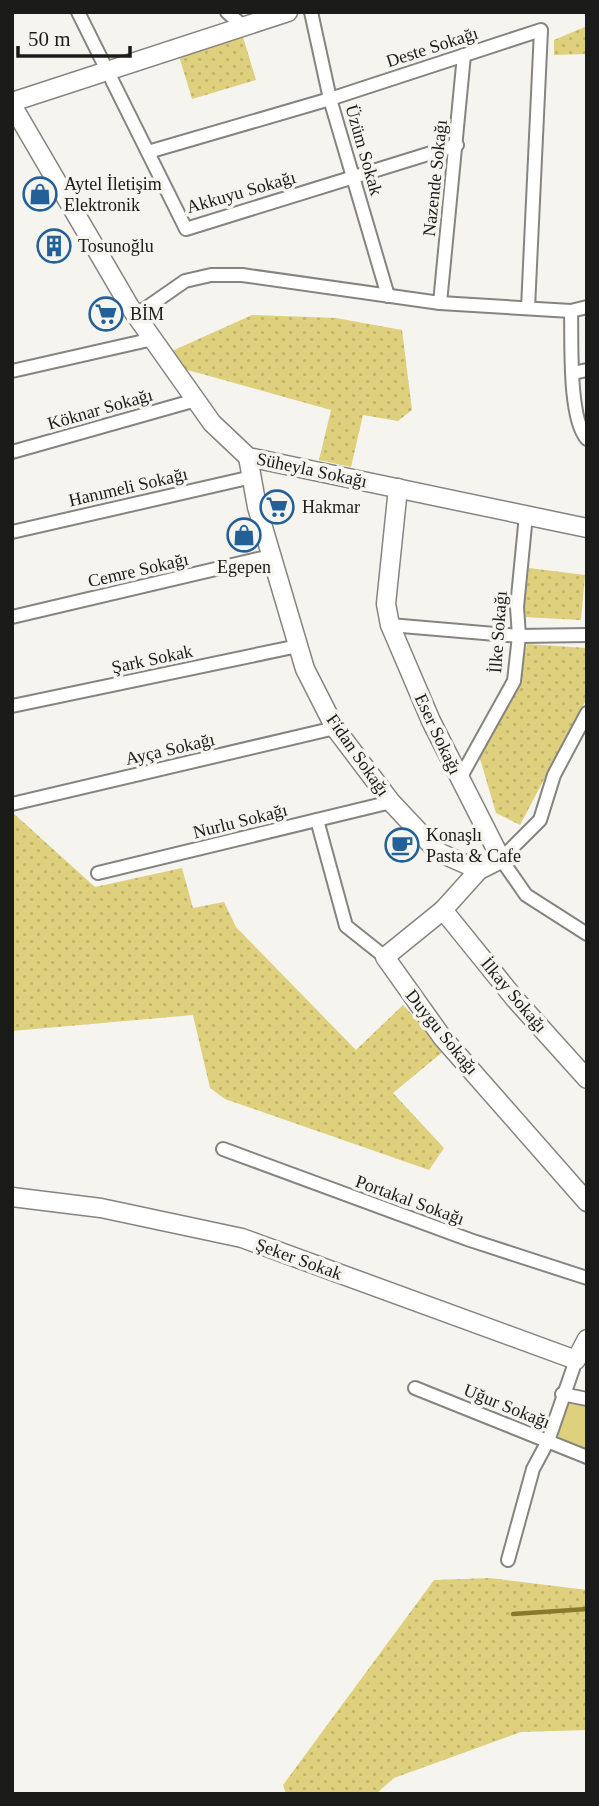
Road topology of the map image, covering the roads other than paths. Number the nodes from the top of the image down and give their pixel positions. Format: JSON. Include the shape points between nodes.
{"nodes":[{"id":1,"x":78,"y":12,"type":"edge"},
{"id":2,"x":227,"y":12,"type":"edge"},
{"id":3,"x":288,"y":12,"type":"edge"},
{"id":4,"x":311,"y":12,"type":"edge"},
{"id":5,"x":242,"y":19,"type":"edge"},
{"id":6,"x":464,"y":55,"type":"junction"},
{"id":7,"x":106,"y":72,"type":"junction"},
{"id":8,"x":330,"y":99,"type":"junction"},
{"id":9,"x":12,"y":104,"type":"edge"},
{"id":10,"x":457,"y":145,"type":"junction"},
{"id":11,"x":148,"y":152,"type":"junction"},
{"id":12,"x":354,"y":176,"type":"junction"},
{"id":13,"x":388,"y":296,"type":"junction"},
{"id":14,"x":440,"y":303,"type":"junction"},
{"id":15,"x":587,"y":307,"type":"edge"},
{"id":16,"x":528,"y":308,"type":"junction"},
{"id":17,"x":570,"y":310,"type":"junction"},
{"id":18,"x":136,"y":315,"type":"junction"},
{"id":19,"x":153,"y":339,"type":"junction"},
{"id":20,"x":587,"y":370,"type":"edge"},
{"id":21,"x":12,"y":371,"type":"edge"},
{"id":22,"x":573,"y":373,"type":"junction"},
{"id":23,"x":196,"y":400,"type":"junction"},
{"id":24,"x":587,"y":439,"type":"edge"},
{"id":25,"x":12,"y":452,"type":"edge"},
{"id":26,"x":248,"y":457,"type":"junction"},
{"id":27,"x":252,"y":477,"type":"junction"},
{"id":28,"x":398,"y":488,"type":"junction"},
{"id":29,"x":526,"y":515,"type":"junction"},
{"id":30,"x":587,"y":528,"type":"edge"},
{"id":31,"x":12,"y":532,"type":"edge"},
{"id":32,"x":271,"y":556,"type":"junction"},
{"id":33,"x":12,"y":617,"type":"edge"},
{"id":34,"x":390,"y":625,"type":"junction"},
{"id":35,"x":587,"y":635,"type":"edge"},
{"id":36,"x":519,"y":636,"type":"junction"},
{"id":37,"x":298,"y":646,"type":"junction"},
{"id":38,"x":12,"y":706,"type":"edge"},
{"id":39,"x":587,"y":713,"type":"edge"},
{"id":40,"x":335,"y":728,"type":"junction"},
{"id":41,"x":459,"y":780,"type":"junction"},
{"id":42,"x":391,"y":802,"type":"junction"},
{"id":43,"x":12,"y":804,"type":"edge"},
{"id":44,"x":317,"y":820,"type":"junction"},
{"id":45,"x":501,"y":859,"type":"junction"},
{"id":46,"x":479,"y":870,"type":"junction"},
{"id":47,"x":98,"y":873,"type":"dead end"},
{"id":48,"x":443,"y":910,"type":"junction"},
{"id":49,"x":587,"y":934,"type":"edge"},
{"id":50,"x":384,"y":957,"type":"junction"},
{"id":51,"x":587,"y":1079,"type":"edge"},
{"id":52,"x":223,"y":1149,"type":"dead end"},
{"id":53,"x":12,"y":1197,"type":"edge"},
{"id":54,"x":587,"y":1202,"type":"edge"},
{"id":55,"x":587,"y":1278,"type":"edge"},
{"id":56,"x":587,"y":1339,"type":"edge"},
{"id":57,"x":576,"y":1360,"type":"junction"},
{"id":58,"x":415,"y":1388,"type":"dead end"},
{"id":59,"x":562,"y":1394,"type":"junction"},
{"id":60,"x":587,"y":1399,"type":"edge"},
{"id":61,"x":548,"y":1441,"type":"junction"},
{"id":62,"x":587,"y":1457,"type":"edge"},
{"id":63,"x":508,"y":1560,"type":"dead end"}],
"edges":[{"from":1,"to":7,"type":"street","name":"Akkuyu Sokağı"},
{"from":2,"to":5,"type":"street"},
{"from":3,"to":5,"type":"street"},
{"from":4,"to":8,"type":"street","name":"Üzüm Sokak"},
{"from":5,"to":7,"type":"street"},
{"from":6,"to":8,"type":"street","name":"Deste Sokağı"},
{"from":6,"to":10,"type":"street","name":"Nazende Sokağı"},
{"from":6,"to":16,"type":"street","name":"Deste Sokağı","via":[[541,30]]},
{"from":7,"to":9,"type":"street"},
{"from":7,"to":11,"type":"street","name":"Akkuyu Sokağı"},
{"from":8,"to":11,"type":"street","name":"Deste Sokağı"},
{"from":8,"to":12,"type":"street","name":"Üzüm Sokak"},
{"from":9,"to":18,"type":"street","name":"Süheyla Sokağı"},
{"from":10,"to":12,"type":"street","name":"Akkuyu Sokağı"},
{"from":10,"to":14,"type":"street","name":"Nazende Sokağı"},
{"from":11,"to":12,"type":"street","name":"Akkuyu Sokağı","via":[[186,229]]},
{"from":12,"to":13,"type":"street","name":"Üzüm Sokak"},
{"from":13,"to":14,"type":"street"},
{"from":13,"to":18,"type":"street","via":[[242,275],[211,275],[186,281]]},
{"from":14,"to":16,"type":"street"},
{"from":15,"to":17,"type":"street"},
{"from":16,"to":17,"type":"street"},
{"from":17,"to":22,"type":"street"},
{"from":18,"to":19,"type":"street","name":"Süheyla Sokağı"},
{"from":19,"to":21,"type":"street"},
{"from":19,"to":23,"type":"street","name":"Süheyla Sokağı"},
{"from":20,"to":22,"type":"street"},
{"from":22,"to":24,"type":"street","via":[[574,403]]},
{"from":23,"to":25,"type":"street","name":"Köknar Sokağı"},
{"from":23,"to":26,"type":"street","name":"Süheyla Sokağı","via":[[212,423]]},
{"from":26,"to":27,"type":"street","name":"Fidan Sokağı"},
{"from":26,"to":28,"type":"street","name":"Süheyla Sokağı"},
{"from":27,"to":31,"type":"street","name":"Hanımeli Sokağı"},
{"from":27,"to":32,"type":"street","name":"Fidan Sokağı"},
{"from":28,"to":29,"type":"street","name":"Süheyla Sokağı"},
{"from":28,"to":34,"type":"street","name":"Eser Sokağı","via":[[386,604]]},
{"from":29,"to":30,"type":"street","name":"Süheyla Sokağı"},
{"from":29,"to":36,"type":"street","name":"İlke Sokağı","via":[[517,607]]},
{"from":32,"to":33,"type":"street","name":"Cemre Sokağı"},
{"from":32,"to":37,"type":"street","name":"Fidan Sokağı"},
{"from":34,"to":36,"type":"street"},
{"from":34,"to":41,"type":"street","name":"Eser Sokağı"},
{"from":35,"to":36,"type":"street"},
{"from":36,"to":41,"type":"street","name":"İlke Sokağı","via":[[514,681]]},
{"from":37,"to":38,"type":"street","name":"Şark Sokak"},
{"from":37,"to":40,"type":"street","name":"Fidan Sokağı"},
{"from":39,"to":45,"type":"street","via":[[554,775],[540,820]]},
{"from":40,"to":42,"type":"street","name":"Fidan Sokağı"},
{"from":40,"to":43,"type":"street","name":"Ayça Sokağı"},
{"from":41,"to":45,"type":"street","name":"Eser Sokağı"},
{"from":42,"to":44,"type":"street","name":"Nurlu Sokağı"},
{"from":42,"to":46,"type":"street","name":"Fidan Sokağı","via":[[438,852]]},
{"from":44,"to":47,"type":"street","name":"Nurlu Sokağı"},
{"from":44,"to":50,"type":"street","via":[[346,926]]},
{"from":45,"to":46,"type":"street"},
{"from":45,"to":49,"type":"street","name":"Eser Sokağı","via":[[526,895]]},
{"from":46,"to":48,"type":"street"},
{"from":48,"to":50,"type":"street"},
{"from":48,"to":51,"type":"street","name":"İlkay Sokağı"},
{"from":50,"to":54,"type":"street","name":"Duygu Sokağı","via":[[442,1037]]},
{"from":52,"to":55,"type":"street","name":"Portakal Sokağı"},
{"from":53,"to":57,"type":"street","name":"Şeker Sokak","via":[[101,1208],[242,1238]]},
{"from":56,"to":57,"type":"street"},
{"from":57,"to":59,"type":"street"},
{"from":58,"to":61,"type":"street","name":"Uğur Sokağı"},
{"from":59,"to":60,"type":"street"},
{"from":59,"to":61,"type":"street"},
{"from":61,"to":62,"type":"street","name":"Uğur Sokağı"},
{"from":61,"to":63,"type":"street","via":[[533,1469]]}]}
